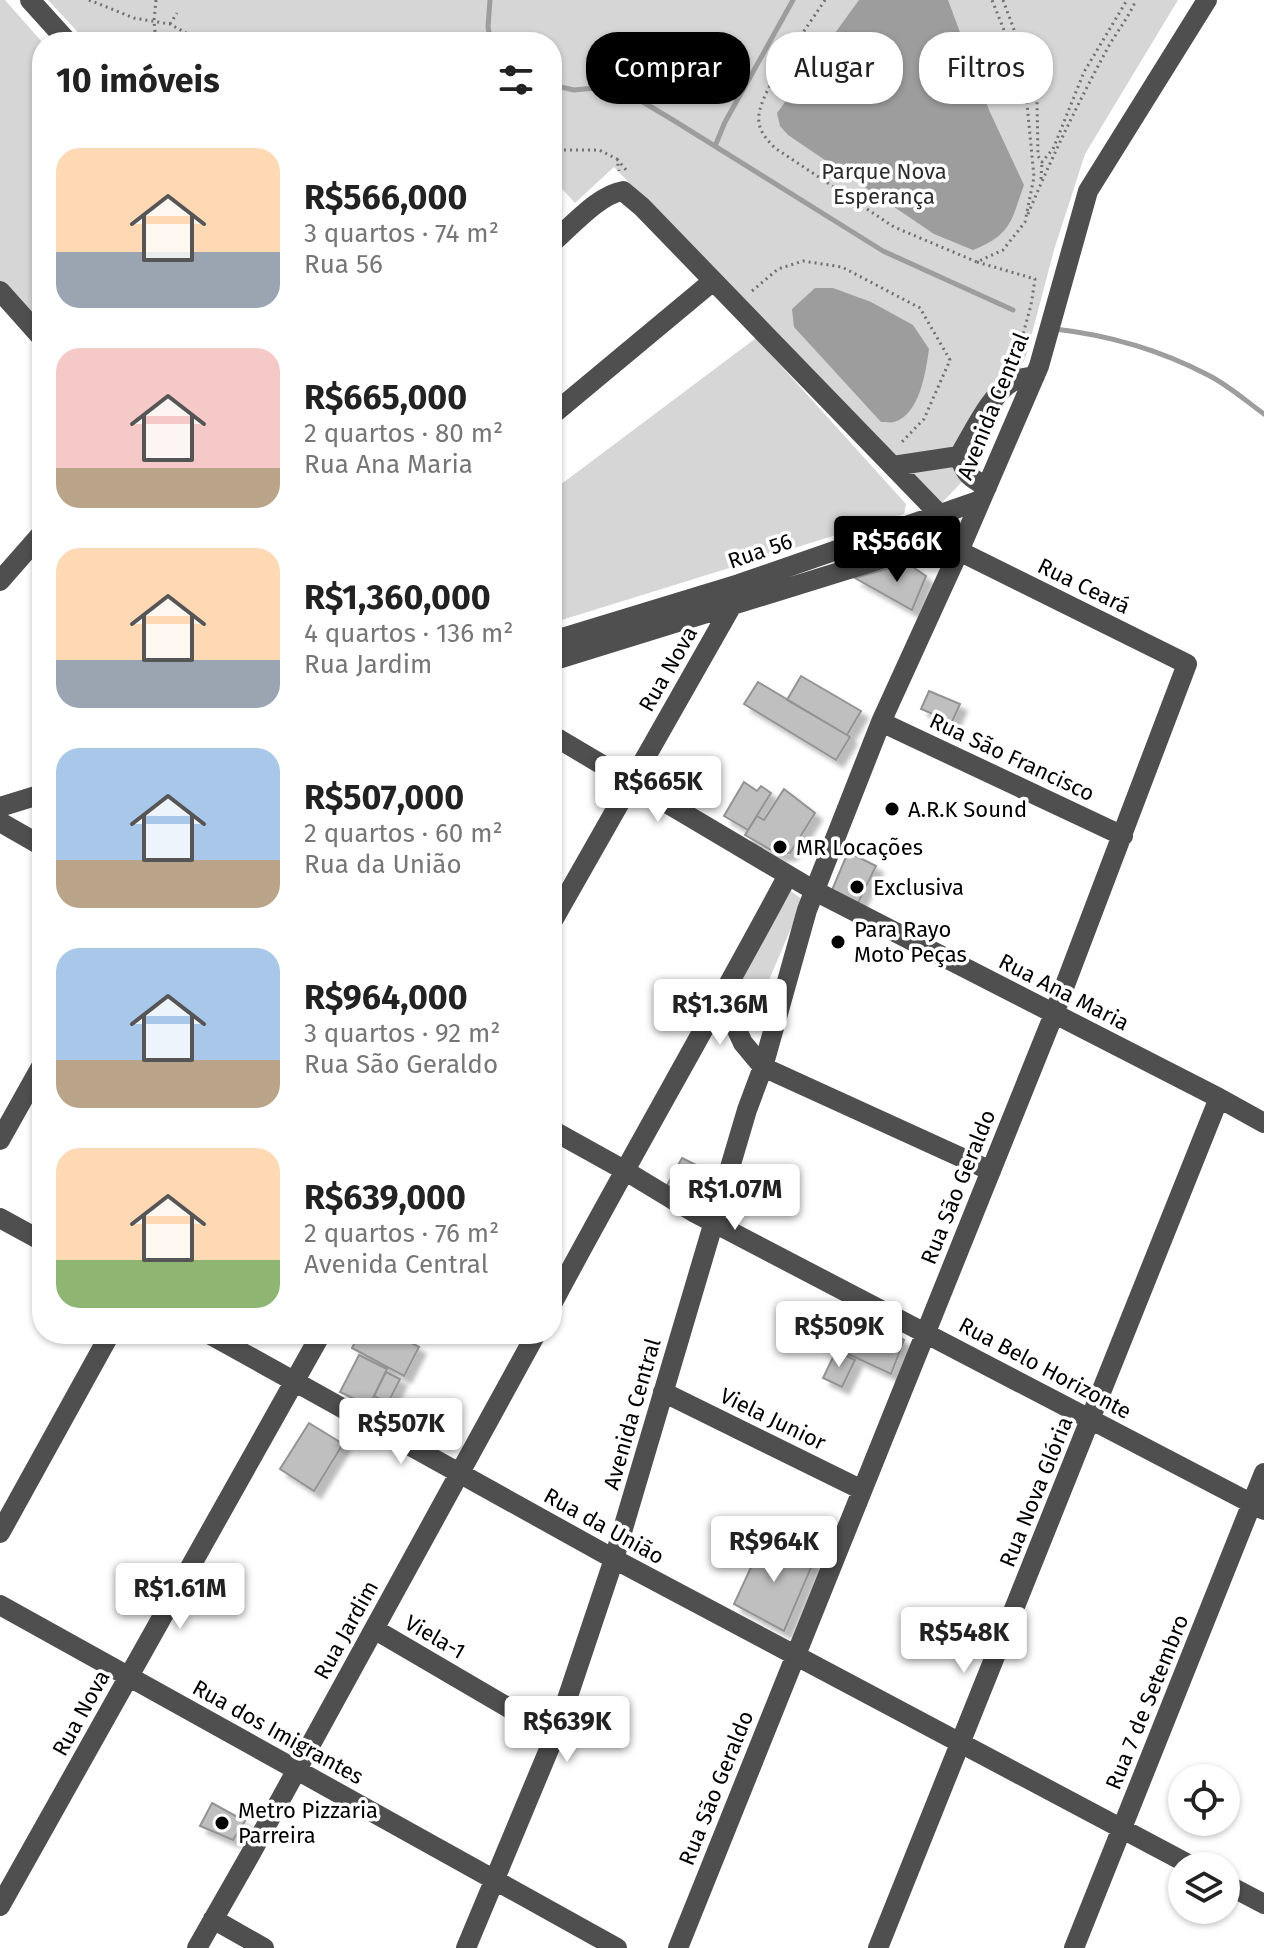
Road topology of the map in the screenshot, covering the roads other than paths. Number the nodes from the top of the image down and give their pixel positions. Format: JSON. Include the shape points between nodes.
{"nodes":[{"id":1,"x":30,"y":0,"type":"edge"},
{"id":2,"x":1207,"y":0,"type":"edge"},
{"id":3,"x":59,"y":32,"type":"edge"},
{"id":4,"x":562,"y":234,"type":"edge"},
{"id":5,"x":713,"y":281,"type":"junction"},
{"id":6,"x":0,"y":291,"type":"edge"},
{"id":7,"x":32,"y":327,"type":"edge"},
{"id":8,"x":1037,"y":371,"type":"junction"},
{"id":9,"x":562,"y":407,"type":"edge"},
{"id":10,"x":959,"y":456,"type":"junction"},
{"id":11,"x":889,"y":462,"type":"junction"},
{"id":12,"x":984,"y":493,"type":"junction"},
{"id":13,"x":940,"y":515,"type":"junction"},
{"id":14,"x":32,"y":544,"type":"edge"},
{"id":15,"x":959,"y":551,"type":"junction"},
{"id":16,"x":0,"y":581,"type":"edge"},
{"id":17,"x":731,"y":607,"type":"junction"},
{"id":18,"x":562,"y":638,"type":"edge"},
{"id":19,"x":562,"y":658,"type":"edge"},
{"id":20,"x":1187,"y":664,"type":"joint"},
{"id":21,"x":881,"y":722,"type":"junction"},
{"id":22,"x":562,"y":741,"type":"edge"},
{"id":23,"x":631,"y":783,"type":"junction"},
{"id":24,"x":32,"y":797,"type":"edge"},
{"id":25,"x":0,"y":807,"type":"edge"},
{"id":26,"x":0,"y":822,"type":"edge"},
{"id":27,"x":1123,"y":836,"type":"junction"},
{"id":28,"x":32,"y":840,"type":"edge"},
{"id":29,"x":788,"y":875,"type":"junction"},
{"id":30,"x":815,"y":891,"type":"junction"},
{"id":31,"x":562,"y":904,"type":"edge"},
{"id":32,"x":722,"y":998,"type":"junction"},
{"id":33,"x":1054,"y":1014,"type":"junction"},
{"id":34,"x":763,"y":1067,"type":"junction"},
{"id":35,"x":32,"y":1083,"type":"edge"},
{"id":36,"x":1219,"y":1098,"type":"junction"},
{"id":37,"x":1264,"y":1123,"type":"edge"},
{"id":38,"x":562,"y":1136,"type":"edge"},
{"id":39,"x":0,"y":1140,"type":"edge"},
{"id":40,"x":624,"y":1170,"type":"junction"},
{"id":41,"x":991,"y":1171,"type":"junction"},
{"id":42,"x":0,"y":1218,"type":"edge"},
{"id":43,"x":714,"y":1223,"type":"junction"},
{"id":44,"x":32,"y":1236,"type":"edge"},
{"id":45,"x":562,"y":1285,"type":"edge"},
{"id":46,"x":926,"y":1332,"type":"junction"},
{"id":47,"x":104,"y":1344,"type":"edge"},
{"id":48,"x":227,"y":1344,"type":"edge"},
{"id":49,"x":316,"y":1344,"type":"edge"},
{"id":50,"x":531,"y":1344,"type":"edge"},
{"id":51,"x":295,"y":1382,"type":"junction"},
{"id":52,"x":663,"y":1392,"type":"junction"},
{"id":53,"x":1091,"y":1419,"type":"junction"},
{"id":54,"x":1264,"y":1473,"type":"edge"},
{"id":55,"x":460,"y":1474,"type":"junction"},
{"id":56,"x":862,"y":1490,"type":"junction"},
{"id":57,"x":1258,"y":1507,"type":"edge"},
{"id":58,"x":0,"y":1533,"type":"edge"},
{"id":59,"x":614,"y":1559,"type":"junction"},
{"id":60,"x":0,"y":1605,"type":"edge"},
{"id":61,"x":374,"y":1629,"type":"junction"},
{"id":62,"x":796,"y":1655,"type":"junction"},
{"id":63,"x":129,"y":1677,"type":"junction"},
{"id":64,"x":555,"y":1735,"type":"junction"},
{"id":65,"x":961,"y":1742,"type":"junction"},
{"id":66,"x":296,"y":1770,"type":"junction"},
{"id":67,"x":1122,"y":1829,"type":"junction"},
{"id":68,"x":1168,"y":1853,"type":"edge"},
{"id":69,"x":494,"y":1880,"type":"junction"},
{"id":70,"x":1240,"y":1891,"type":"edge"},
{"id":71,"x":1264,"y":1904,"type":"edge"},
{"id":72,"x":0,"y":1906,"type":"edge"},
{"id":73,"x":213,"y":1919,"type":"junction"},
{"id":74,"x":197,"y":1948,"type":"edge"},
{"id":75,"x":264,"y":1948,"type":"edge"},
{"id":76,"x":466,"y":1948,"type":"edge"},
{"id":77,"x":617,"y":1948,"type":"edge"},
{"id":78,"x":678,"y":1948,"type":"edge"},
{"id":79,"x":878,"y":1948,"type":"edge"},
{"id":80,"x":1074,"y":1948,"type":"edge"}],
"edges":[{"from":1,"to":3,"type":"street"},
{"from":2,"to":8,"type":"street","name":"Avenida Central","via":[[1088,191]]},
{"from":4,"to":5,"type":"street","via":[[602,199],[623,191]]},
{"from":5,"to":9,"type":"street"},
{"from":5,"to":11,"type":"street"},
{"from":6,"to":7,"type":"street"},
{"from":8,"to":10,"type":"street","via":[[1004,388]]},
{"from":8,"to":12,"type":"street","name":"Avenida Central"},
{"from":10,"to":11,"type":"street"},
{"from":10,"to":12,"type":"street"},
{"from":11,"to":13,"type":"street"},
{"from":12,"to":13,"type":"street","name":"Rua 56"},
{"from":12,"to":15,"type":"street","name":"Avenida Central"},
{"from":13,"to":18,"type":"street","name":"Rua 56"},
{"from":14,"to":16,"type":"street"},
{"from":15,"to":17,"type":"street","name":"Rua 56","via":[[930,544]]},
{"from":15,"to":20,"type":"street","name":"Rua Ceará"},
{"from":15,"to":21,"type":"street","name":"Avenida Central"},
{"from":17,"to":19,"type":"street","name":"Rua 56"},
{"from":17,"to":23,"type":"street","name":"Rua Nova"},
{"from":20,"to":27,"type":"street","name":"Rua São Geraldo"},
{"from":21,"to":27,"type":"street","name":"Rua São Francisco"},
{"from":21,"to":30,"type":"street","name":"Avenida Central"},
{"from":22,"to":23,"type":"street","name":"Rua Ana Maria"},
{"from":23,"to":29,"type":"street","name":"Rua Ana Maria"},
{"from":23,"to":31,"type":"street","name":"Rua Nova"},
{"from":24,"to":25,"type":"street"},
{"from":26,"to":28,"type":"street"},
{"from":27,"to":33,"type":"street","name":"Rua São Geraldo"},
{"from":29,"to":30,"type":"street","name":"Rua Ana Maria"},
{"from":29,"to":32,"type":"street"},
{"from":30,"to":33,"type":"street","name":"Rua Ana Maria"},
{"from":30,"to":34,"type":"street","name":"Avenida Central"},
{"from":32,"to":34,"type":"street","via":[[743,1043]]},
{"from":32,"to":40,"type":"street"},
{"from":33,"to":36,"type":"street","name":"Rua Ana Maria"},
{"from":33,"to":41,"type":"street","name":"Rua São Geraldo"},
{"from":34,"to":41,"type":"street"},
{"from":34,"to":43,"type":"street","name":"Avenida Central"},
{"from":35,"to":39,"type":"street"},
{"from":36,"to":37,"type":"street","name":"Rua Ana Maria"},
{"from":36,"to":53,"type":"street","name":"Rua Nova Glória"},
{"from":38,"to":40,"type":"street","name":"Rua Belo Horizonte"},
{"from":40,"to":43,"type":"street","name":"Rua Belo Horizonte"},
{"from":40,"to":45,"type":"street"},
{"from":41,"to":46,"type":"street","name":"Rua São Geraldo"},
{"from":42,"to":44,"type":"street"},
{"from":43,"to":46,"type":"street","name":"Rua Belo Horizonte"},
{"from":43,"to":52,"type":"street","name":"Avenida Central"},
{"from":46,"to":53,"type":"street","name":"Rua Belo Horizonte"},
{"from":46,"to":56,"type":"street","name":"Rua São Geraldo"},
{"from":47,"to":58,"type":"street"},
{"from":48,"to":51,"type":"street","name":"Rua da União"},
{"from":49,"to":51,"type":"street","name":"Rua Nova"},
{"from":50,"to":55,"type":"street","name":"Rua Jardim"},
{"from":51,"to":55,"type":"street","name":"Rua da União"},
{"from":51,"to":63,"type":"street","name":"Rua Nova"},
{"from":52,"to":56,"type":"street","name":"Viela Junior"},
{"from":52,"to":59,"type":"street","name":"Avenida Central"},
{"from":53,"to":57,"type":"street","name":"Rua Belo Horizonte"},
{"from":53,"to":65,"type":"street","name":"Rua Nova Glória"},
{"from":54,"to":57,"type":"street","name":"Rua 7 de Setembro"},
{"from":55,"to":59,"type":"street","name":"Rua da União"},
{"from":55,"to":61,"type":"street","name":"Rua Jardim"},
{"from":56,"to":62,"type":"street","name":"Rua São Geraldo"},
{"from":57,"to":67,"type":"street","name":"Rua 7 de Setembro"},
{"from":59,"to":62,"type":"street","name":"Rua da União"},
{"from":59,"to":64,"type":"street","name":"Avenida Central"},
{"from":60,"to":63,"type":"street","name":"Rua dos Imigrantes"},
{"from":61,"to":64,"type":"street","name":"Viela-1"},
{"from":61,"to":66,"type":"street","name":"Rua Jardim"},
{"from":62,"to":65,"type":"street","name":"Rua da União"},
{"from":62,"to":78,"type":"street","name":"Rua São Geraldo"},
{"from":63,"to":66,"type":"street","name":"Rua dos Imigrantes"},
{"from":63,"to":72,"type":"street","name":"Rua Nova"},
{"from":64,"to":69,"type":"street","name":"Avenida Central"},
{"from":65,"to":67,"type":"street","name":"Rua da União"},
{"from":65,"to":79,"type":"street","name":"Rua Nova Glória"},
{"from":66,"to":69,"type":"street","name":"Rua dos Imigrantes"},
{"from":66,"to":73,"type":"street","name":"Rua Jardim"},
{"from":67,"to":68,"type":"street","name":"Rua da União"},
{"from":67,"to":80,"type":"street","name":"Rua 7 de Setembro"},
{"from":69,"to":76,"type":"street","name":"Avenida Central"},
{"from":69,"to":77,"type":"street","name":"Rua dos Imigrantes"},
{"from":70,"to":71,"type":"street"},
{"from":73,"to":74,"type":"street","name":"Rua Jardim"},
{"from":73,"to":75,"type":"street"}]}
